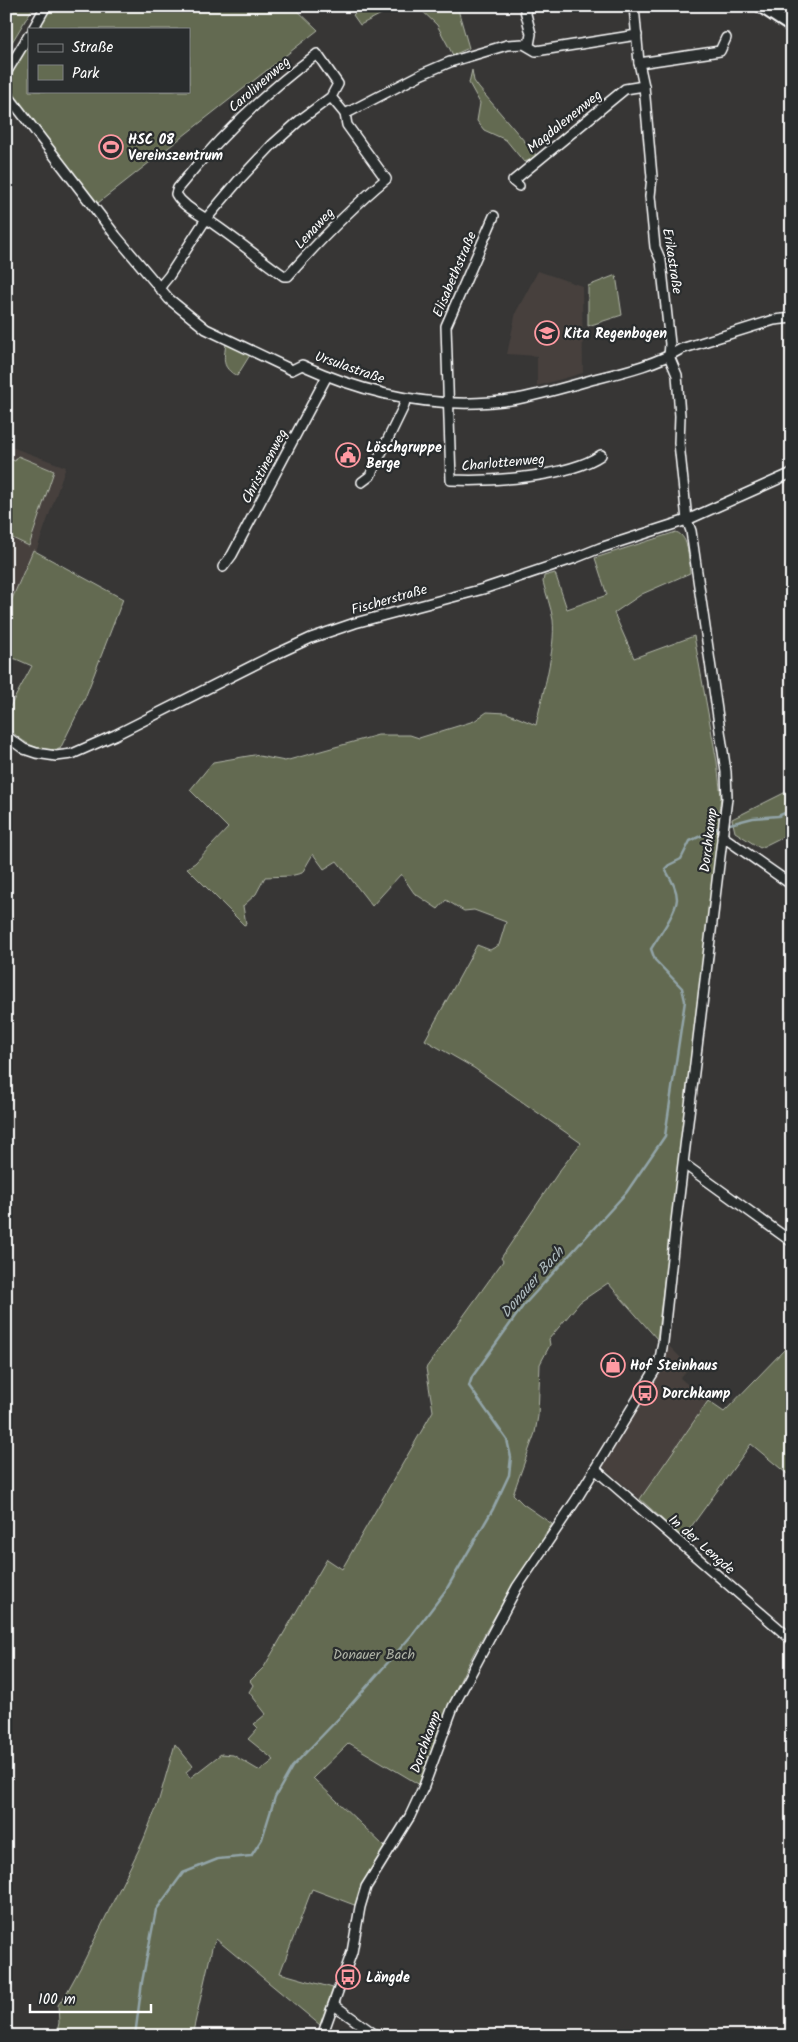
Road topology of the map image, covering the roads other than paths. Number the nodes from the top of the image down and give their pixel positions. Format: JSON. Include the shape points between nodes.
{"nodes":[{"id":1,"x":46,"y":6,"type":"edge"},
{"id":2,"x":524,"y":6,"type":"edge"},
{"id":3,"x":634,"y":6,"type":"edge"},
{"id":4,"x":760,"y":6,"type":"edge"},
{"id":5,"x":792,"y":27,"type":"edge"},
{"id":6,"x":34,"y":28,"type":"edge"},
{"id":7,"x":636,"y":35,"type":"junction"},
{"id":8,"x":28,"y":38,"type":"edge"},
{"id":9,"x":726,"y":38,"type":"dead end"},
{"id":10,"x":529,"y":46,"type":"junction"},
{"id":11,"x":639,"y":62,"type":"junction"},
{"id":12,"x":6,"y":73,"type":"edge"},
{"id":13,"x":644,"y":86,"type":"junction"},
{"id":14,"x":6,"y":93,"type":"edge"},
{"id":15,"x":331,"y":97,"type":"junction"},
{"id":16,"x":345,"y":114,"type":"junction"},
{"id":17,"x":519,"y":186,"type":"dead end"},
{"id":18,"x":180,"y":201,"type":"joint"},
{"id":19,"x":494,"y":216,"type":"dead end"},
{"id":20,"x":206,"y":219,"type":"junction"},
{"id":21,"x":159,"y":288,"type":"junction"},
{"id":22,"x":792,"y":318,"type":"edge"},
{"id":23,"x":669,"y":356,"type":"junction"},
{"id":24,"x":327,"y":376,"type":"junction"},
{"id":25,"x":406,"y":398,"type":"junction"},
{"id":26,"x":449,"y":403,"type":"junction"},
{"id":27,"x":601,"y":455,"type":"dead end"},
{"id":28,"x":792,"y":473,"type":"edge"},
{"id":29,"x":362,"y":482,"type":"dead end"},
{"id":30,"x":687,"y":520,"type":"junction"},
{"id":31,"x":223,"y":567,"type":"dead end"},
{"id":32,"x":6,"y":736,"type":"edge"},
{"id":33,"x":723,"y":829,"type":"junction"},
{"id":34,"x":792,"y":885,"type":"edge"},
{"id":35,"x":684,"y":1164,"type":"junction"},
{"id":36,"x":792,"y":1242,"type":"edge"},
{"id":37,"x":595,"y":1469,"type":"junction"},
{"id":38,"x":792,"y":1640,"type":"edge"},
{"id":39,"x":334,"y":2005,"type":"junction"},
{"id":40,"x":322,"y":2036,"type":"edge"},
{"id":41,"x":377,"y":2036,"type":"edge"}],
"edges":[{"from":1,"to":6,"type":"street"},
{"from":2,"to":10,"type":"street","via":[[531,34]]},
{"from":3,"to":7,"type":"street","name":"Erikastraße"},
{"from":4,"to":5,"type":"main road"},
{"from":7,"to":10,"type":"street","via":[[536,51]]},
{"from":7,"to":11,"type":"street","name":"Erikastraße"},
{"from":8,"to":12,"type":"street"},
{"from":9,"to":11,"type":"street","via":[[720,51]]},
{"from":10,"to":16,"type":"street","via":[[507,45],[450,62]]},
{"from":11,"to":13,"type":"street","name":"Erikastraße"},
{"from":13,"to":17,"type":"street","name":"Magdalenenweg","via":[[625,89],[513,181]]},
{"from":13,"to":23,"type":"street","name":"Erikastraße","via":[[652,177],[650,196],[655,247],[661,261]]},
{"from":14,"to":21,"type":"street","name":"Ursulastraße"},
{"from":15,"to":16,"type":"street","name":"Lenaweg"},
{"from":15,"to":18,"type":"street","name":"Carolinenweg","via":[[338,84],[318,54],[271,90],[227,131],[178,188],[176,194]]},
{"from":15,"to":20,"type":"street","via":[[272,145]]},
{"from":16,"to":20,"type":"street","name":"Lenaweg","via":[[347,125],[386,179],[322,237],[288,276]]},
{"from":18,"to":20,"type":"street","name":"Lenaweg"},
{"from":19,"to":26,"type":"street","name":"Elisabethstraße","via":[[446,326]]},
{"from":20,"to":21,"type":"street"},
{"from":21,"to":24,"type":"street","name":"Ursulastraße","via":[[206,328],[292,370],[302,365]]},
{"from":22,"to":23,"type":"street","name":"Ursulastraße","via":[[774,320],[681,349]]},
{"from":23,"to":26,"type":"street","name":"Ursulastraße","via":[[610,376],[517,399]]},
{"from":23,"to":30,"type":"street","name":"Erikastraße","via":[[677,375],[679,443]]},
{"from":24,"to":25,"type":"street","name":"Ursulastraße"},
{"from":24,"to":31,"type":"street","name":"Christinenweg"},
{"from":25,"to":26,"type":"street","name":"Ursulastraße"},
{"from":25,"to":29,"type":"street","via":[[370,476]]},
{"from":26,"to":27,"type":"street","name":"Charlottenweg","via":[[451,480],[533,475],[590,462]]},
{"from":28,"to":30,"type":"street","name":"Fischerstraße"},
{"from":30,"to":32,"type":"street","name":"Fischerstraße","via":[[483,589],[324,633],[72,754],[36,753],[18,746]]},
{"from":30,"to":33,"type":"street","name":"Dorchkamp","via":[[726,772]]},
{"from":33,"to":34,"type":"street"},
{"from":33,"to":35,"type":"street","name":"Dorchkamp"},
{"from":35,"to":36,"type":"street"},
{"from":35,"to":37,"type":"street","name":"Dorchkamp","via":[[664,1342],[658,1364]]},
{"from":37,"to":38,"type":"street","name":"In der Lengde"},
{"from":37,"to":39,"type":"street","name":"Dorchkamp","via":[[517,1586],[453,1707],[410,1816],[366,1887],[352,1952]]},
{"from":39,"to":40,"type":"street","name":"Dorchkamp"},
{"from":39,"to":41,"type":"street"}]}
